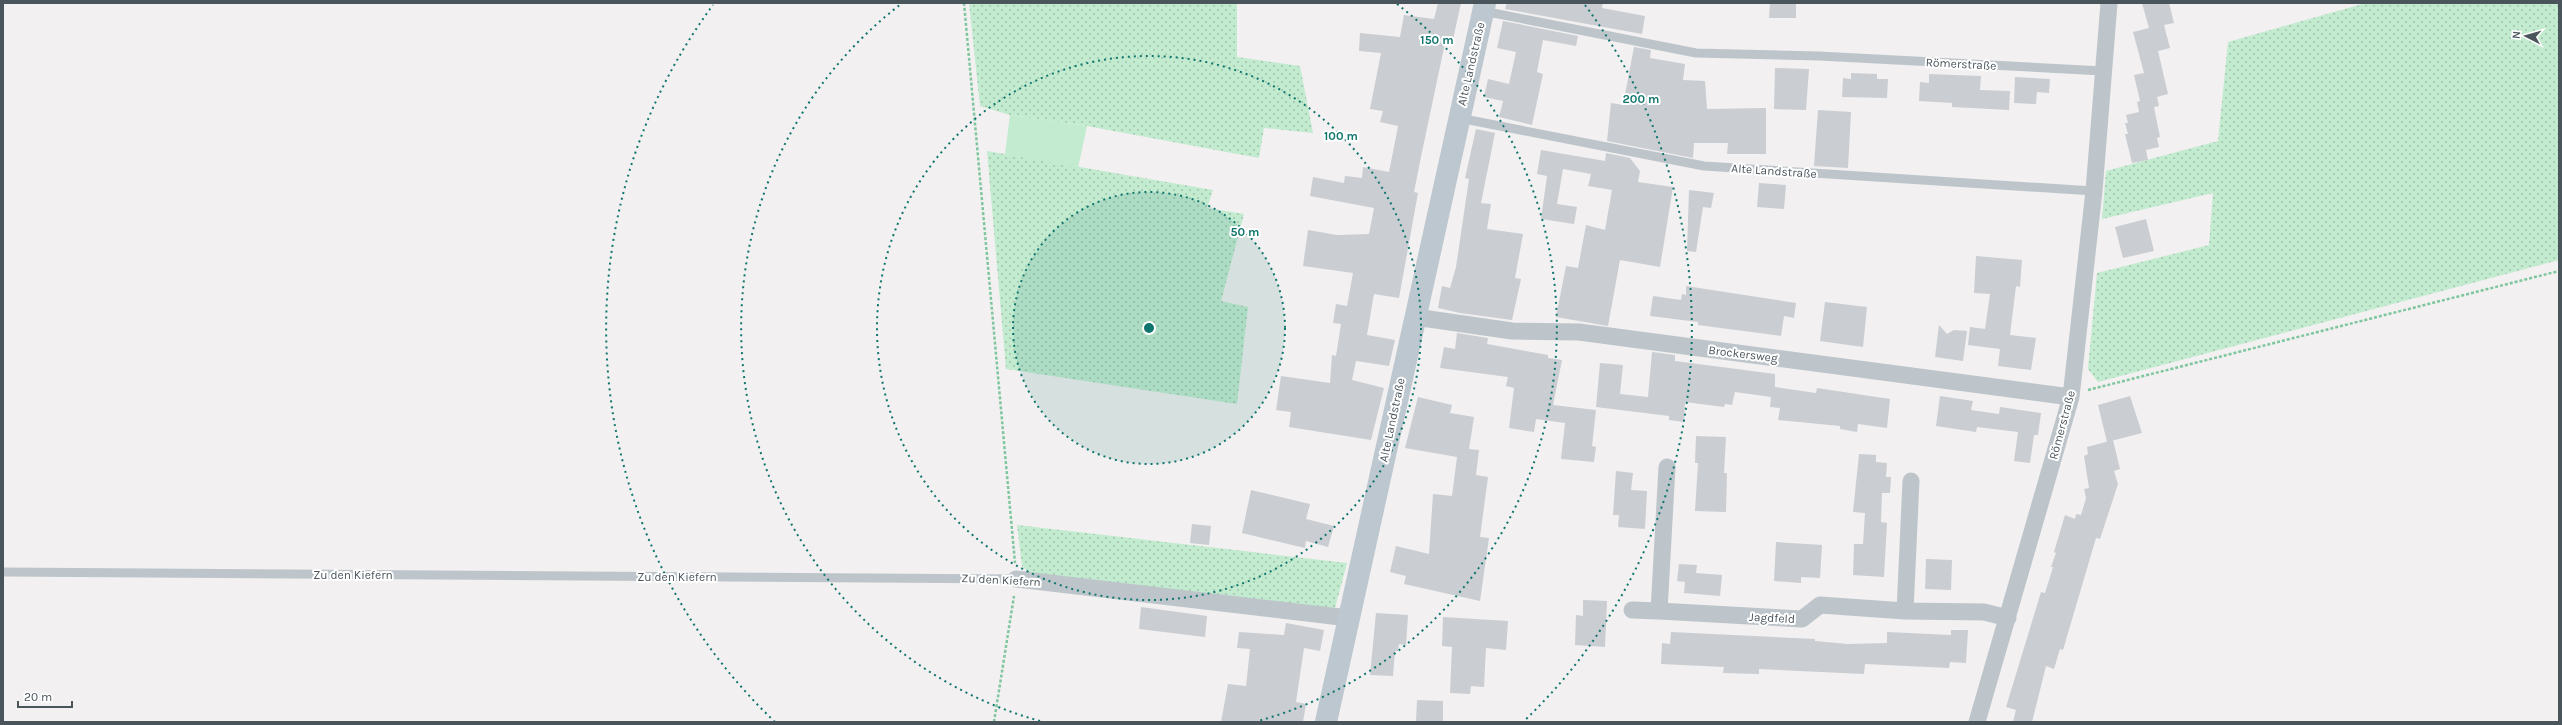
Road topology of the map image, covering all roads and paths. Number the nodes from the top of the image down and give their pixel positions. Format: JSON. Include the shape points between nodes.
{"nodes":[{"id":1,"x":964,"y":3,"type":"edge"},
{"id":2,"x":2109,"y":3,"type":"edge"},
{"id":3,"x":1484,"y":7,"type":"edge"},
{"id":4,"x":1819,"y":56,"type":"joint"},
{"id":5,"x":2103,"y":71,"type":"junction"},
{"id":6,"x":1459,"y":118,"type":"junction"},
{"id":7,"x":2094,"y":192,"type":"junction"},
{"id":8,"x":2559,"y":271,"type":"edge"},
{"id":9,"x":1415,"y":317,"type":"junction"},
{"id":10,"x":2071,"y":397,"type":"junction"},
{"id":11,"x":1667,"y":467,"type":"dead end"},
{"id":12,"x":1911,"y":481,"type":"dead end"},
{"id":13,"x":3,"y":572,"type":"edge"},
{"id":14,"x":1016,"y":579,"type":"junction"},
{"id":15,"x":1632,"y":610,"type":"dead end"},
{"id":16,"x":1659,"y":611,"type":"junction"},
{"id":17,"x":1905,"y":611,"type":"junction"},
{"id":18,"x":1349,"y":618,"type":"junction"},
{"id":19,"x":2008,"y":618,"type":"junction"},
{"id":20,"x":994,"y":722,"type":"edge"},
{"id":21,"x":1326,"y":722,"type":"edge"},
{"id":22,"x":1977,"y":722,"type":"edge"}],
"edges":[{"from":1,"to":14,"type":"path"},
{"from":2,"to":5,"type":"street","name":"Römerstraße"},
{"from":3,"to":4,"type":"lane","name":"Alte Landstraße","via":[[1696,53]]},
{"from":3,"to":6,"type":"main road","name":"Alte Landstraße"},
{"from":4,"to":5,"type":"lane","name":"Römerstraße"},
{"from":5,"to":7,"type":"street","name":"Römerstraße"},
{"from":6,"to":7,"type":"lane","name":"Alte Landstraße","via":[[1704,166]]},
{"from":6,"to":9,"type":"main road","name":"Alte Landstraße"},
{"from":7,"to":10,"type":"street","name":"Römerstraße"},
{"from":8,"to":10,"type":"path","via":[[2092,388]]},
{"from":9,"to":10,"type":"street","name":"Brockersweg","via":[[1512,331],[1579,332]]},
{"from":9,"to":18,"type":"main road","name":"Alte Landstraße"},
{"from":10,"to":19,"type":"street","name":"Römerstraße"},
{"from":11,"to":16,"type":"street"},
{"from":12,"to":17,"type":"street"},
{"from":13,"to":14,"type":"lane","name":"Zu den Kiefern"},
{"from":14,"to":18,"type":"street","name":"Zu den Kiefern"},
{"from":14,"to":20,"type":"path"},
{"from":15,"to":16,"type":"street","name":"Jagdfeld"},
{"from":16,"to":17,"type":"street","name":"Jagdfeld","via":[[1802,619],[1820,605]]},
{"from":17,"to":19,"type":"street","name":"Jagdfeld","via":[[1984,612]]},
{"from":18,"to":21,"type":"main road","name":"Alte Landstraße"},
{"from":19,"to":22,"type":"street","name":"Römerstraße"}]}
